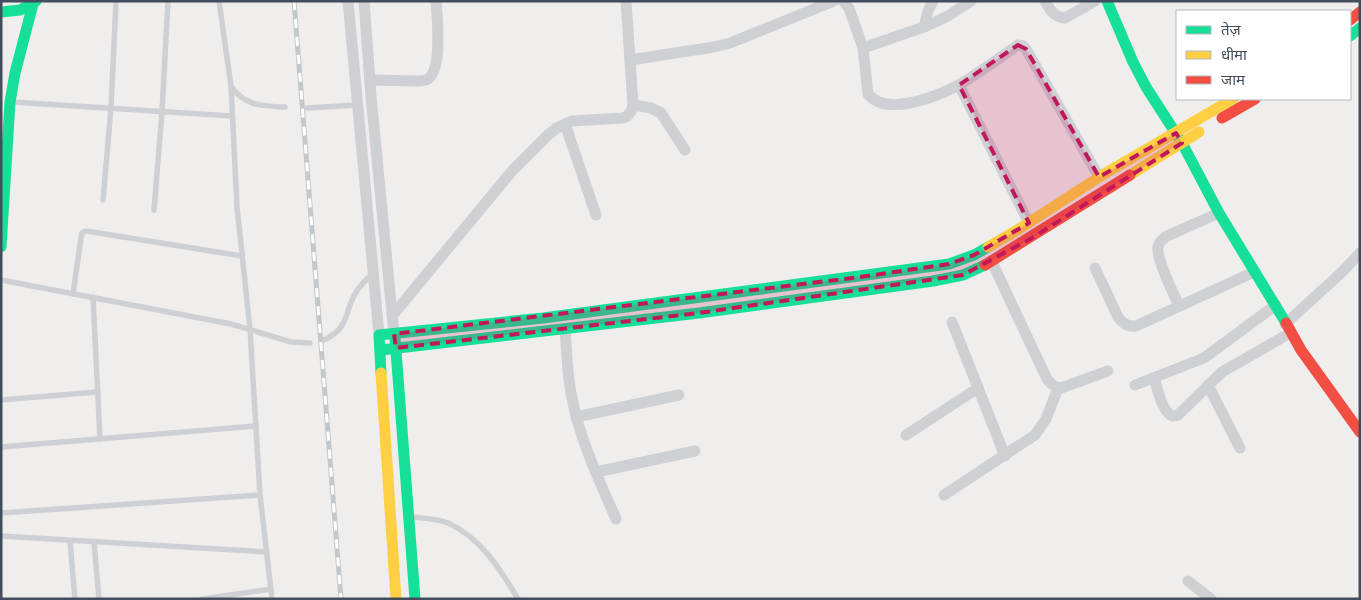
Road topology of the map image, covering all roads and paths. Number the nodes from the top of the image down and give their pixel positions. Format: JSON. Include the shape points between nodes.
{"nodes":[{"id":1,"x":116,"y":1,"type":"edge"},
{"id":2,"x":168,"y":1,"type":"edge"},
{"id":3,"x":219,"y":1,"type":"edge"},
{"id":4,"x":348,"y":1,"type":"edge"},
{"id":5,"x":364,"y":1,"type":"edge"},
{"id":6,"x":436,"y":1,"type":"edge"},
{"id":7,"x":626,"y":1,"type":"edge"},
{"id":8,"x":834,"y":1,"type":"edge"},
{"id":9,"x":843,"y":1,"type":"edge"},
{"id":10,"x":933,"y":1,"type":"edge"},
{"id":11,"x":971,"y":1,"type":"edge"},
{"id":12,"x":1045,"y":1,"type":"edge"},
{"id":13,"x":1095,"y":1,"type":"edge"},
{"id":14,"x":1108,"y":1,"type":"edge"},
{"id":15,"x":34,"y":3,"type":"edge"},
{"id":16,"x":1,"y":12,"type":"edge"},
{"id":17,"x":924,"y":27,"type":"junction"},
{"id":18,"x":863,"y":48,"type":"junction"},
{"id":19,"x":630,"y":60,"type":"junction"},
{"id":20,"x":370,"y":80,"type":"junction"},
{"id":21,"x":959,"y":85,"type":"junction"},
{"id":22,"x":230,"y":86,"type":"junction"},
{"id":23,"x":1232,"y":100,"type":"edge"},
{"id":24,"x":1253,"y":100,"type":"edge"},
{"id":25,"x":10,"y":102,"type":"junction"},
{"id":26,"x":357,"y":105,"type":"junction"},
{"id":27,"x":633,"y":105,"type":"junction"},
{"id":28,"x":285,"y":107,"type":"dead end"},
{"id":29,"x":111,"y":108,"type":"junction"},
{"id":30,"x":307,"y":108,"type":"dead end"},
{"id":31,"x":162,"y":112,"type":"junction"},
{"id":32,"x":232,"y":116,"type":"junction"},
{"id":33,"x":565,"y":124,"type":"junction"},
{"id":34,"x":1179,"y":138,"type":"junction"},
{"id":35,"x":685,"y":150,"type":"dead end"},
{"id":36,"x":1099,"y":177,"type":"junction"},
{"id":37,"x":3,"y":184,"type":"edge"},
{"id":38,"x":103,"y":200,"type":"dead end"},
{"id":39,"x":154,"y":210,"type":"dead end"},
{"id":40,"x":1219,"y":213,"type":"junction"},
{"id":41,"x":596,"y":215,"type":"dead end"},
{"id":42,"x":1029,"y":223,"type":"junction"},
{"id":43,"x":1,"y":246,"type":"edge"},
{"id":44,"x":1360,"y":253,"type":"edge"},
{"id":45,"x":242,"y":256,"type":"junction"},
{"id":46,"x":992,"y":262,"type":"junction"},
{"id":47,"x":1096,"y":268,"type":"dead end"},
{"id":48,"x":1254,"y":272,"type":"junction"},
{"id":49,"x":373,"y":273,"type":"junction"},
{"id":50,"x":1,"y":280,"type":"edge"},
{"id":51,"x":73,"y":294,"type":"junction"},
{"id":52,"x":93,"y":298,"type":"junction"},
{"id":53,"x":1276,"y":305,"type":"junction"},
{"id":54,"x":1179,"y":306,"type":"junction"},
{"id":55,"x":392,"y":316,"type":"junction"},
{"id":56,"x":952,"y":322,"type":"dead end"},
{"id":57,"x":1288,"y":328,"type":"junction"},
{"id":58,"x":250,"y":329,"type":"junction"},
{"id":59,"x":565,"y":329,"type":"junction"},
{"id":60,"x":394,"y":334,"type":"junction"},
{"id":61,"x":379,"y":335,"type":"junction"},
{"id":62,"x":322,"y":340,"type":"dead end"},
{"id":63,"x":310,"y":342,"type":"dead end"},
{"id":64,"x":396,"y":348,"type":"junction"},
{"id":65,"x":380,"y":350,"type":"junction"},
{"id":66,"x":1108,"y":371,"type":"dead end"},
{"id":67,"x":1154,"y":378,"type":"junction"},
{"id":68,"x":1134,"y":385,"type":"dead end"},
{"id":69,"x":1208,"y":385,"type":"junction"},
{"id":70,"x":978,"y":388,"type":"junction"},
{"id":71,"x":1058,"y":388,"type":"junction"},
{"id":72,"x":97,"y":392,"type":"junction"},
{"id":73,"x":679,"y":394,"type":"dead end"},
{"id":74,"x":1,"y":400,"type":"edge"},
{"id":75,"x":576,"y":417,"type":"junction"},
{"id":76,"x":256,"y":426,"type":"junction"},
{"id":77,"x":1360,"y":432,"type":"edge"},
{"id":78,"x":906,"y":435,"type":"dead end"},
{"id":79,"x":100,"y":439,"type":"junction"},
{"id":80,"x":1,"y":447,"type":"edge"},
{"id":81,"x":1240,"y":448,"type":"dead end"},
{"id":82,"x":695,"y":451,"type":"dead end"},
{"id":83,"x":1004,"y":456,"type":"junction"},
{"id":84,"x":596,"y":472,"type":"junction"},
{"id":85,"x":260,"y":495,"type":"junction"},
{"id":86,"x":944,"y":495,"type":"dead end"},
{"id":87,"x":1,"y":513,"type":"edge"},
{"id":88,"x":408,"y":517,"type":"junction"},
{"id":89,"x":616,"y":519,"type":"dead end"},
{"id":90,"x":1,"y":536,"type":"edge"},
{"id":91,"x":70,"y":541,"type":"junction"},
{"id":92,"x":94,"y":542,"type":"junction"},
{"id":93,"x":267,"y":552,"type":"junction"},
{"id":94,"x":1188,"y":581,"type":"dead end"},
{"id":95,"x":271,"y":589,"type":"junction"},
{"id":96,"x":75,"y":599,"type":"edge"},
{"id":97,"x":99,"y":599,"type":"edge"},
{"id":98,"x":202,"y":599,"type":"edge"},
{"id":99,"x":272,"y":599,"type":"edge"},
{"id":100,"x":396,"y":599,"type":"edge"},
{"id":101,"x":415,"y":599,"type":"edge"},
{"id":102,"x":518,"y":599,"type":"edge"},
{"id":103,"x":1211,"y":599,"type":"edge"}],
"edges":[{"from":1,"to":29,"type":"lane"},
{"from":2,"to":31,"type":"lane"},
{"from":3,"to":22,"type":"lane"},
{"from":4,"to":26,"type":"street"},
{"from":5,"to":20,"type":"street"},
{"from":6,"to":20,"type":"street","via":[[436,63],[430,78],[425,81]]},
{"from":7,"to":19,"type":"street"},
{"from":8,"to":19,"type":"street","via":[[730,43]]},
{"from":9,"to":18,"type":"street","via":[[849,8]]},
{"from":10,"to":17,"type":"street"},
{"from":11,"to":17,"type":"street"},
{"from":12,"to":13,"type":"street","via":[[1052,12],[1064,18]]},
{"from":14,"to":34,"type":"main road","via":[[1133,62]]},
{"from":15,"to":16,"type":"main road","via":[[22,10]]},
{"from":15,"to":25,"type":"main road"},
{"from":17,"to":18,"type":"street"},
{"from":18,"to":21,"type":"street","via":[[868,94],[879,103],[899,105],[934,96]]},
{"from":19,"to":27,"type":"street"},
{"from":20,"to":55,"type":"street"},
{"from":21,"to":36,"type":"street","via":[[1018,45],[1023,46]]},
{"from":21,"to":42,"type":"street"},
{"from":22,"to":28,"type":"lane","via":[[244,100]]},
{"from":22,"to":32,"type":"lane"},
{"from":23,"to":34,"type":"main road"},
{"from":24,"to":34,"type":"main road"},
{"from":25,"to":29,"type":"lane"},
{"from":25,"to":37,"type":"main road"},
{"from":26,"to":30,"type":"lane"},
{"from":26,"to":49,"type":"street"},
{"from":27,"to":33,"type":"street","via":[[632,112],[623,118],[582,119]]},
{"from":27,"to":35,"type":"street","via":[[661,113]]},
{"from":29,"to":31,"type":"lane"},
{"from":29,"to":38,"type":"lane"},
{"from":31,"to":32,"type":"lane"},
{"from":31,"to":39,"type":"lane"},
{"from":32,"to":45,"type":"lane"},
{"from":33,"to":41,"type":"street"},
{"from":33,"to":55,"type":"street","via":[[549,134],[524,158]]},
{"from":34,"to":36,"type":"main road"},
{"from":34,"to":40,"type":"main road"},
{"from":34,"to":46,"type":"main road"},
{"from":36,"to":42,"type":"main road"},
{"from":37,"to":43,"type":"main road"},
{"from":40,"to":48,"type":"main road"},
{"from":40,"to":54,"type":"street","via":[[1168,236],[1158,244],[1160,259]]},
{"from":42,"to":60,"type":"main road","via":[[974,255],[949,264],[543,318]]},
{"from":44,"to":57,"type":"street"},
{"from":45,"to":51,"type":"lane","via":[[86,231],[81,238]]},
{"from":45,"to":58,"type":"lane"},
{"from":46,"to":59,"type":"main road","via":[[963,275],[933,281]]},
{"from":46,"to":71,"type":"street","via":[[1046,379]]},
{"from":47,"to":54,"type":"street","via":[[1118,317],[1126,325],[1136,326]]},
{"from":48,"to":53,"type":"main road"},
{"from":48,"to":54,"type":"street"},
{"from":49,"to":61,"type":"street"},
{"from":49,"to":62,"type":"lane","via":[[356,292],[338,331]]},
{"from":50,"to":51,"type":"lane"},
{"from":51,"to":52,"type":"lane"},
{"from":52,"to":58,"type":"lane"},
{"from":52,"to":72,"type":"lane"},
{"from":53,"to":57,"type":"main road"},
{"from":53,"to":67,"type":"street","via":[[1204,358]]},
{"from":55,"to":60,"type":"street"},
{"from":56,"to":70,"type":"street"},
{"from":57,"to":69,"type":"street"},
{"from":57,"to":77,"type":"main road"},
{"from":58,"to":63,"type":"lane","via":[[291,342]]},
{"from":58,"to":76,"type":"lane"},
{"from":59,"to":64,"type":"main road"},
{"from":59,"to":75,"type":"street"},
{"from":60,"to":61,"type":"main road"},
{"from":60,"to":64,"type":"main road"},
{"from":61,"to":65,"type":"main road"},
{"from":64,"to":65,"type":"main road"},
{"from":64,"to":88,"type":"main road"},
{"from":65,"to":100,"type":"main road"},
{"from":66,"to":71,"type":"street"},
{"from":67,"to":68,"type":"street"},
{"from":67,"to":69,"type":"street","via":[[1165,409],[1172,416],[1178,415]]},
{"from":69,"to":81,"type":"street"},
{"from":70,"to":78,"type":"street"},
{"from":70,"to":83,"type":"street"},
{"from":71,"to":83,"type":"street","via":[[1040,430]]},
{"from":72,"to":74,"type":"lane"},
{"from":72,"to":79,"type":"lane"},
{"from":73,"to":75,"type":"street"},
{"from":75,"to":84,"type":"street"},
{"from":76,"to":79,"type":"lane"},
{"from":76,"to":85,"type":"lane"},
{"from":79,"to":80,"type":"lane"},
{"from":82,"to":84,"type":"street"},
{"from":83,"to":86,"type":"street"},
{"from":84,"to":89,"type":"street"},
{"from":85,"to":87,"type":"lane"},
{"from":85,"to":93,"type":"lane"},
{"from":88,"to":101,"type":"main road"},
{"from":88,"to":102,"type":"lane","via":[[448,523],[471,537],[507,580]]},
{"from":90,"to":91,"type":"lane"},
{"from":91,"to":92,"type":"lane"},
{"from":91,"to":96,"type":"lane"},
{"from":92,"to":93,"type":"lane"},
{"from":92,"to":97,"type":"lane"},
{"from":93,"to":95,"type":"lane"},
{"from":94,"to":103,"type":"street"},
{"from":95,"to":98,"type":"lane"},
{"from":95,"to":99,"type":"lane"}]}
